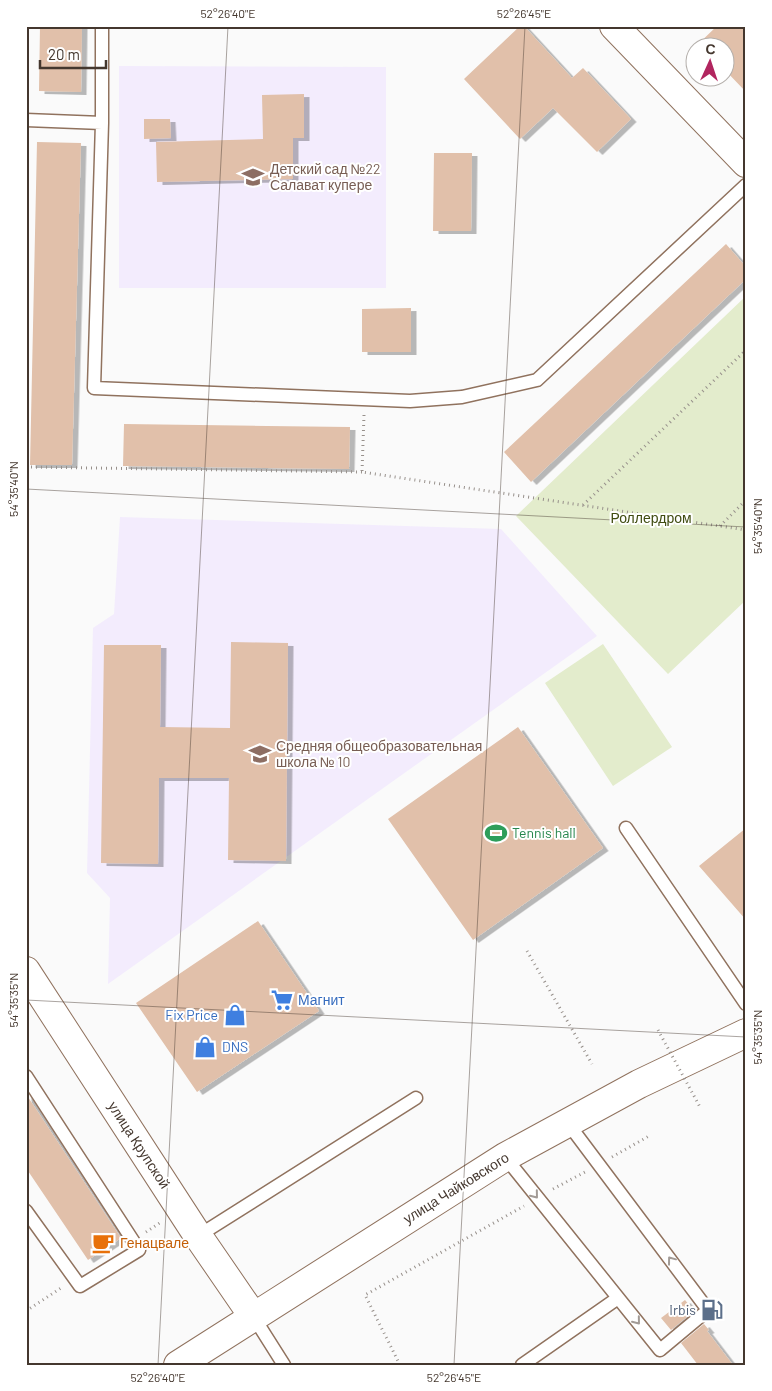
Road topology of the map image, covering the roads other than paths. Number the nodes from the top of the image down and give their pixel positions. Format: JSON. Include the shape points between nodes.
{"nodes":[{"id":1,"x":102,"y":26,"type":"edge"},
{"id":2,"x":614,"y":26,"type":"edge"},
{"id":3,"x":26,"y":120,"type":"edge"},
{"id":4,"x":102,"y":123,"type":"junction"},
{"id":5,"x":746,"y":163,"type":"edge"},
{"id":6,"x":746,"y":185,"type":"edge"},
{"id":7,"x":626,"y":828,"type":"dead end"},
{"id":8,"x":26,"y":971,"type":"edge"},
{"id":9,"x":746,"y":1004,"type":"edge"},
{"id":10,"x":746,"y":1033,"type":"edge"},
{"id":11,"x":26,"y":1076,"type":"edge"},
{"id":12,"x":416,"y":1098,"type":"dead end"},
{"id":13,"x":567,"y":1122,"type":"junction"},
{"id":14,"x":504,"y":1157,"type":"junction"},
{"id":15,"x":26,"y":1211,"type":"edge"},
{"id":16,"x":198,"y":1236,"type":"junction"},
{"id":17,"x":618,"y":1298,"type":"junction"},
{"id":18,"x":253,"y":1316,"type":"junction"},
{"id":19,"x":178,"y":1365,"type":"edge"},
{"id":20,"x":284,"y":1365,"type":"edge"},
{"id":21,"x":522,"y":1365,"type":"edge"}],
"edges":[{"from":1,"to":4,"type":"lane"},
{"from":2,"to":5,"type":"main road"},
{"from":3,"to":4,"type":"lane"},
{"from":4,"to":6,"type":"lane","via":[[94,388],[410,401],[462,397],[537,380]]},
{"from":7,"to":9,"type":"lane"},
{"from":8,"to":16,"type":"main road","name":"улица Крупской"},
{"from":10,"to":13,"type":"main road","name":"улица Чайковского"},
{"from":11,"to":15,"type":"lane","via":[[139,1250],[80,1286]]},
{"from":12,"to":16,"type":"lane"},
{"from":13,"to":14,"type":"main road","name":"улица Чайковского"},
{"from":17,"to":13,"type":"lane","one_way":true,"via":[[660,1350],[708,1310]]},
{"from":14,"to":17,"type":"lane","one_way":true},
{"from":14,"to":18,"type":"main road","name":"улица Чайковского"},
{"from":16,"to":18,"type":"main road","name":"улица Крупской"},
{"from":17,"to":21,"type":"lane"},
{"from":18,"to":19,"type":"main road","name":"улица Чайковского"},
{"from":18,"to":20,"type":"lane"}]}
